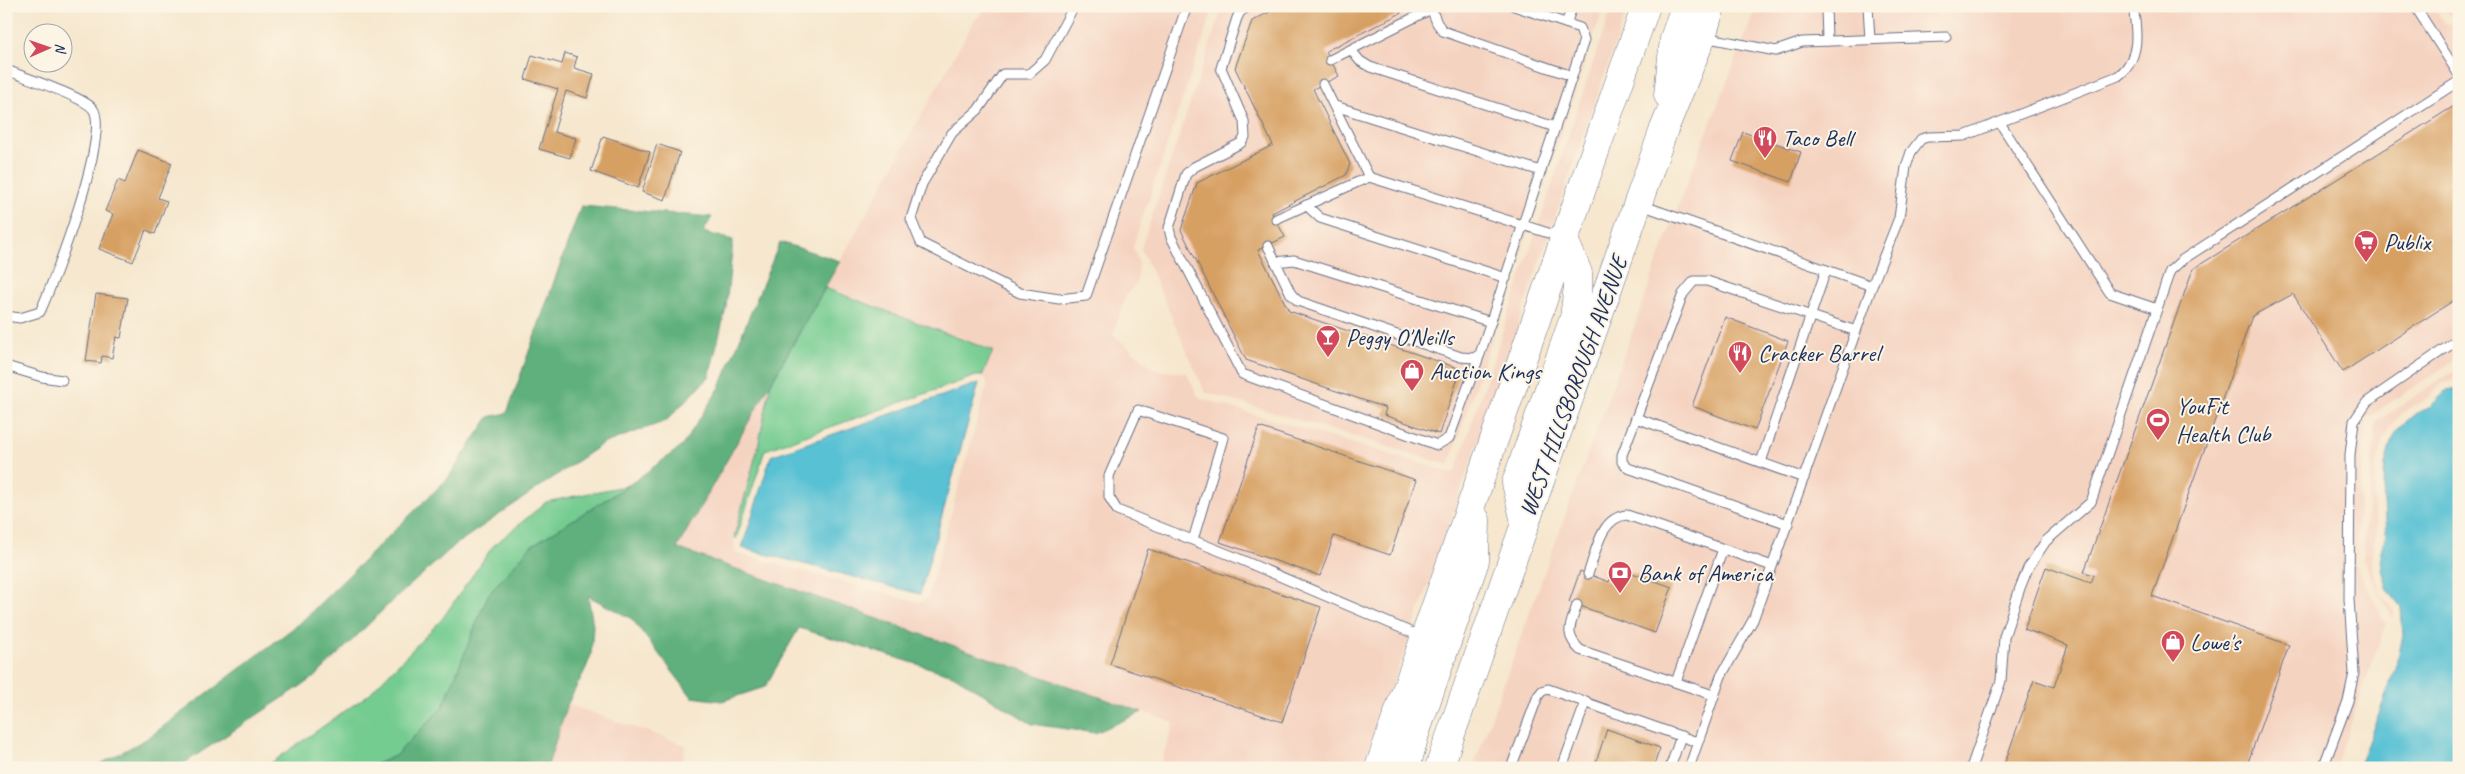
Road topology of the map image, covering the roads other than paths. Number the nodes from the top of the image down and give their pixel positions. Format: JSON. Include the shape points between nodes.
{"nodes":[{"id":1,"x":1074,"y":6,"type":"edge"},
{"id":2,"x":1187,"y":6,"type":"edge"},
{"id":3,"x":1249,"y":6,"type":"edge"},
{"id":4,"x":1514,"y":6,"type":"edge"},
{"id":5,"x":1573,"y":6,"type":"edge"},
{"id":6,"x":1646,"y":6,"type":"edge"},
{"id":7,"x":1685,"y":6,"type":"edge"},
{"id":8,"x":1711,"y":6,"type":"edge"},
{"id":9,"x":1826,"y":6,"type":"edge"},
{"id":10,"x":1868,"y":6,"type":"edge"},
{"id":11,"x":2133,"y":6,"type":"edge"},
{"id":12,"x":2415,"y":6,"type":"edge"},
{"id":13,"x":1433,"y":7,"type":"edge"},
{"id":14,"x":1566,"y":23,"type":"junction"},
{"id":15,"x":1702,"y":36,"type":"junction"},
{"id":16,"x":1946,"y":37,"type":"dead end"},
{"id":17,"x":1870,"y":40,"type":"junction"},
{"id":18,"x":1827,"y":41,"type":"junction"},
{"id":19,"x":1351,"y":50,"type":"junction"},
{"id":20,"x":1330,"y":60,"type":"dead end"},
{"id":21,"x":6,"y":70,"type":"edge"},
{"id":22,"x":2459,"y":75,"type":"edge"},
{"id":23,"x":1572,"y":76,"type":"junction"},
{"id":24,"x":2459,"y":81,"type":"edge"},
{"id":25,"x":1323,"y":84,"type":"dead end"},
{"id":26,"x":1335,"y":106,"type":"junction"},
{"id":27,"x":2000,"y":123,"type":"junction"},
{"id":28,"x":1556,"y":127,"type":"junction"},
{"id":29,"x":1664,"y":129,"type":"junction"},
{"id":30,"x":1541,"y":171,"type":"junction"},
{"id":31,"x":1369,"y":177,"type":"junction"},
{"id":32,"x":1638,"y":204,"type":"junction"},
{"id":33,"x":1306,"y":205,"type":"junction"},
{"id":34,"x":1276,"y":220,"type":"dead end"},
{"id":35,"x":1524,"y":225,"type":"junction"},
{"id":36,"x":1563,"y":238,"type":"junction"},
{"id":37,"x":1268,"y":246,"type":"dead end"},
{"id":38,"x":1275,"y":262,"type":"junction"},
{"id":39,"x":1826,"y":270,"type":"junction"},
{"id":40,"x":1506,"y":278,"type":"junction"},
{"id":41,"x":1872,"y":286,"type":"junction"},
{"id":42,"x":2157,"y":309,"type":"junction"},
{"id":43,"x":6,"y":316,"type":"edge"},
{"id":44,"x":1811,"y":316,"type":"junction"},
{"id":45,"x":1491,"y":322,"type":"junction"},
{"id":46,"x":1856,"y":332,"type":"junction"},
{"id":47,"x":2459,"y":339,"type":"edge"},
{"id":48,"x":1480,"y":354,"type":"junction"},
{"id":49,"x":6,"y":366,"type":"edge"},
{"id":50,"x":62,"y":380,"type":"dead end"},
{"id":51,"x":1636,"y":418,"type":"junction"},
{"id":52,"x":1761,"y":462,"type":"junction"},
{"id":53,"x":1804,"y":478,"type":"junction"},
{"id":54,"x":1477,"y":491,"type":"junction"},
{"id":55,"x":1525,"y":522,"type":"junction"},
{"id":56,"x":1788,"y":524,"type":"junction"},
{"id":57,"x":1193,"y":540,"type":"junction"},
{"id":58,"x":1723,"y":549,"type":"junction"},
{"id":59,"x":1772,"y":566,"type":"junction"},
{"id":60,"x":1588,"y":574,"type":"dead end"},
{"id":61,"x":1577,"y":604,"type":"dead end"},
{"id":62,"x":1424,"y":638,"type":"junction"},
{"id":63,"x":1676,"y":682,"type":"junction"},
{"id":64,"x":1713,"y":695,"type":"junction"},
{"id":65,"x":1586,"y":701,"type":"junction"},
{"id":66,"x":1680,"y":736,"type":"junction"},
{"id":67,"x":1697,"y":742,"type":"junction"},
{"id":68,"x":1379,"y":768,"type":"edge"},
{"id":69,"x":1406,"y":768,"type":"edge"},
{"id":70,"x":1439,"y":768,"type":"edge"},
{"id":71,"x":1511,"y":768,"type":"edge"},
{"id":72,"x":1562,"y":768,"type":"edge"},
{"id":73,"x":1670,"y":768,"type":"edge"},
{"id":74,"x":1688,"y":768,"type":"edge"},
{"id":75,"x":1970,"y":768,"type":"edge"},
{"id":76,"x":2323,"y":768,"type":"edge"}],
"edges":[{"from":1,"to":2,"type":"lane","via":[[1045,60],[1029,74],[1003,74],[978,110],[952,133],[922,184],[910,219],[921,243],[1020,293],[1060,299],[1086,296]]},
{"from":3,"to":48,"type":"lane","via":[[1237,18],[1221,68],[1244,122],[1245,137],[1241,143],[1186,174],[1169,228],[1242,374],[1437,445],[1449,438]]},
{"from":4,"to":14,"type":"lane"},
{"from":5,"to":14,"type":"lane"},
{"from":6,"to":36,"type":"main road"},
{"from":7,"to":29,"type":"main road","via":[[1674,39]]},
{"from":8,"to":15,"type":"main road","name":"WEST HILLSBOROUGH AVENUE"},
{"from":9,"to":18,"type":"lane"},
{"from":10,"to":17,"type":"lane"},
{"from":11,"to":27,"type":"lane","via":[[2137,45],[2126,71]]},
{"from":12,"to":22,"type":"lane"},
{"from":13,"to":19,"type":"lane"},
{"from":13,"to":23,"type":"lane","via":[[1443,31]]},
{"from":14,"to":23,"type":"lane","via":[[1580,28],[1584,34]]},
{"from":15,"to":18,"type":"lane","via":[[1776,50],[1802,42]]},
{"from":15,"to":29,"type":"main road","name":"WEST HILLSBOROUGH AVENUE"},
{"from":16,"to":17,"type":"lane"},
{"from":17,"to":18,"type":"lane"},
{"from":19,"to":20,"type":"lane"},
{"from":19,"to":28,"type":"lane","via":[[1370,67]]},
{"from":21,"to":43,"type":"lane","via":[[88,103],[98,118],[90,165],[65,251],[40,312],[20,318]]},
{"from":23,"to":28,"type":"lane"},
{"from":24,"to":42,"type":"lane","via":[[2182,260],[2170,271]]},
{"from":25,"to":26,"type":"lane"},
{"from":26,"to":30,"type":"lane"},
{"from":26,"to":31,"type":"lane"},
{"from":27,"to":41,"type":"lane","via":[[1964,136],[1921,139],[1911,152],[1906,167],[1899,218]]},
{"from":27,"to":42,"type":"lane","via":[[2110,293]]},
{"from":28,"to":30,"type":"lane"},
{"from":29,"to":32,"type":"main road","name":"WEST HILLSBOROUGH AVENUE"},
{"from":30,"to":35,"type":"lane"},
{"from":31,"to":33,"type":"lane"},
{"from":31,"to":35,"type":"lane"},
{"from":32,"to":39,"type":"lane"},
{"from":32,"to":55,"type":"main road","name":"WEST HILLSBOROUGH AVENUE"},
{"from":33,"to":34,"type":"lane"},
{"from":33,"to":40,"type":"lane","via":[[1320,218]]},
{"from":35,"to":36,"type":"lane"},
{"from":35,"to":40,"type":"lane"},
{"from":36,"to":54,"type":"main road"},
{"from":36,"to":55,"type":"main road","via":[[1578,273],[1574,318],[1516,483]]},
{"from":37,"to":38,"type":"lane"},
{"from":38,"to":45,"type":"lane","via":[[1294,260]]},
{"from":38,"to":48,"type":"lane","via":[[1298,301],[1462,357],[1474,358]]},
{"from":39,"to":41,"type":"lane"},
{"from":39,"to":44,"type":"lane"},
{"from":40,"to":45,"type":"lane"},
{"from":41,"to":46,"type":"lane"},
{"from":42,"to":75,"type":"lane","via":[[2091,502],[2046,541],[2028,568],[2004,637],[2001,681]]},
{"from":44,"to":46,"type":"lane"},
{"from":44,"to":51,"type":"lane","via":[[1707,281],[1694,281],[1684,294]]},
{"from":44,"to":52,"type":"lane"},
{"from":45,"to":48,"type":"lane"},
{"from":46,"to":53,"type":"lane"},
{"from":47,"to":76,"type":"lane","via":[[2367,402],[2354,421],[2350,455],[2349,599],[2354,673],[2348,701]]},
{"from":49,"to":50,"type":"lane","via":[[42,378]]},
{"from":51,"to":52,"type":"lane"},
{"from":51,"to":56,"type":"lane","via":[[1622,455],[1622,462],[1628,468]]},
{"from":52,"to":53,"type":"lane"},
{"from":53,"to":56,"type":"lane"},
{"from":54,"to":62,"type":"main road"},
{"from":54,"to":69,"type":"main road","via":[[1475,561]]},
{"from":55,"to":70,"type":"main road","name":"WEST HILLSBOROUGH AVENUE"},
{"from":56,"to":59,"type":"lane"},
{"from":57,"to":57,"type":"lane","via":[[1117,510],[1109,497],[1109,476],[1138,410],[1223,438]]},
{"from":57,"to":62,"type":"lane"},
{"from":58,"to":59,"type":"lane"},
{"from":58,"to":60,"type":"lane","via":[[1627,515],[1616,516],[1606,524]]},
{"from":58,"to":63,"type":"lane"},
{"from":59,"to":64,"type":"lane","via":[[1753,620]]},
{"from":61,"to":63,"type":"lane","via":[[1569,630],[1571,641],[1580,650]]},
{"from":62,"to":68,"type":"main road"},
{"from":63,"to":64,"type":"lane"},
{"from":64,"to":67,"type":"lane"},
{"from":65,"to":66,"type":"lane"},
{"from":65,"to":71,"type":"lane","via":[[1554,690],[1542,691]]},
{"from":65,"to":72,"type":"lane"},
{"from":66,"to":67,"type":"lane"},
{"from":66,"to":73,"type":"lane"},
{"from":67,"to":74,"type":"lane"}]}
